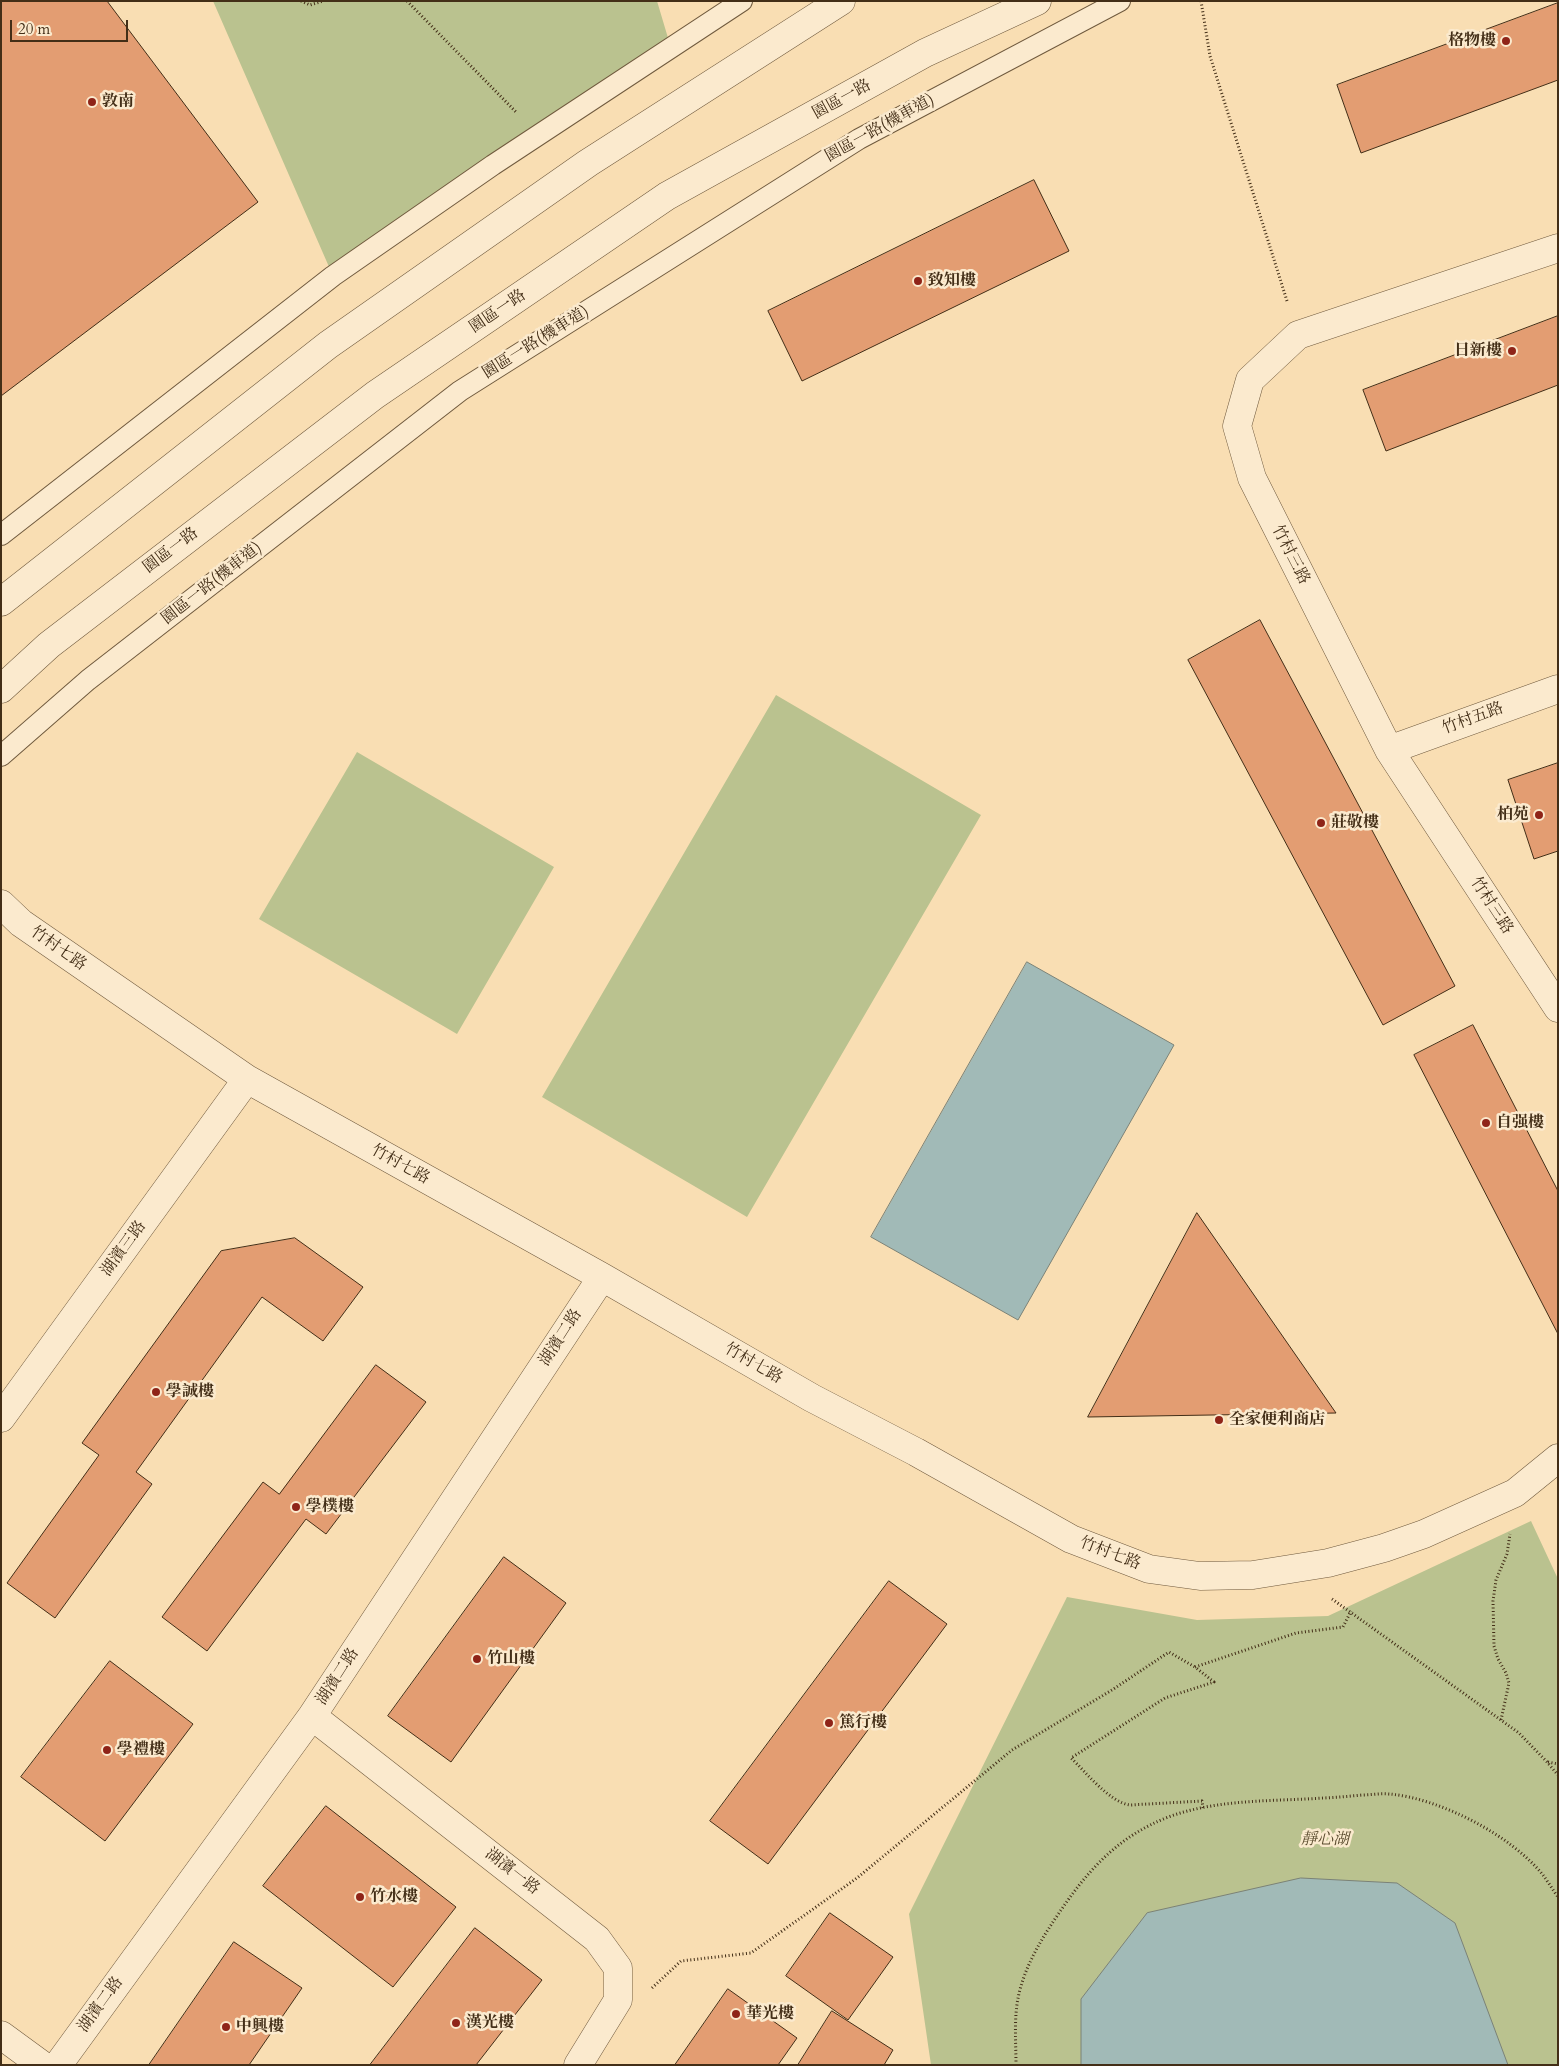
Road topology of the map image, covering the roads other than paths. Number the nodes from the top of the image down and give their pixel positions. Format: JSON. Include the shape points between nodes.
{"nodes":[{"id":1,"x":742,"y":1,"type":"edge"},
{"id":2,"x":841,"y":1,"type":"edge"},
{"id":3,"x":1037,"y":1,"type":"edge"},
{"id":4,"x":1120,"y":1,"type":"edge"},
{"id":5,"x":1558,"y":248,"type":"edge"},
{"id":6,"x":1,"y":535,"type":"edge"},
{"id":7,"x":1,"y":602,"type":"edge"},
{"id":8,"x":1,"y":689,"type":"edge"},
{"id":9,"x":1558,"y":689,"type":"edge"},
{"id":10,"x":1389,"y":750,"type":"junction"},
{"id":11,"x":1,"y":756,"type":"edge"},
{"id":12,"x":1,"y":904,"type":"edge"},
{"id":13,"x":1558,"y":1008,"type":"edge"},
{"id":14,"x":246,"y":1079,"type":"junction"},
{"id":15,"x":602,"y":1277,"type":"junction"},
{"id":16,"x":1,"y":1418,"type":"edge"},
{"id":17,"x":1558,"y":1458,"type":"edge"},
{"id":18,"x":312,"y":1716,"type":"junction"},
{"id":19,"x":1,"y":2035,"type":"edge"},
{"id":20,"x":42,"y":2065,"type":"edge"},
{"id":21,"x":58,"y":2065,"type":"edge"},
{"id":22,"x":578,"y":2065,"type":"edge"}],
"edges":[{"from":1,"to":6,"type":"lane","via":[[493,165],[333,276]]},
{"from":2,"to":7,"type":"street","via":[[588,163],[328,345]]},
{"from":3,"to":8,"type":"street","name":"園區一路","via":[[925,54],[667,196],[375,395],[49,645]]},
{"from":4,"to":11,"type":"lane","name":"園區一路(機車道)","via":[[859,139],[460,391],[88,680]]},
{"from":5,"to":10,"type":"street","name":"竹村三路","via":[[1298,335],[1250,380],[1238,426],[1252,478]]},
{"from":9,"to":10,"type":"street","name":"竹村五路"},
{"from":10,"to":13,"type":"street","name":"竹村三路"},
{"from":12,"to":14,"type":"street","name":"竹村七路","via":[[20,923]]},
{"from":14,"to":15,"type":"street","name":"竹村七路"},
{"from":14,"to":16,"type":"street","name":"湖濱三路"},
{"from":15,"to":17,"type":"street","name":"竹村七路","via":[[812,1398],[1071,1539],[1149,1569],[1200,1576],[1253,1575],[1328,1563],[1384,1548],[1515,1494]]},
{"from":15,"to":18,"type":"street","name":"湖濱二路"},
{"from":18,"to":21,"type":"street","name":"湖濱二路"},
{"from":18,"to":22,"type":"street","name":"湖濱一路","via":[[597,1939],[618,1968],[618,2000]]},
{"from":19,"to":20,"type":"street"}]}
